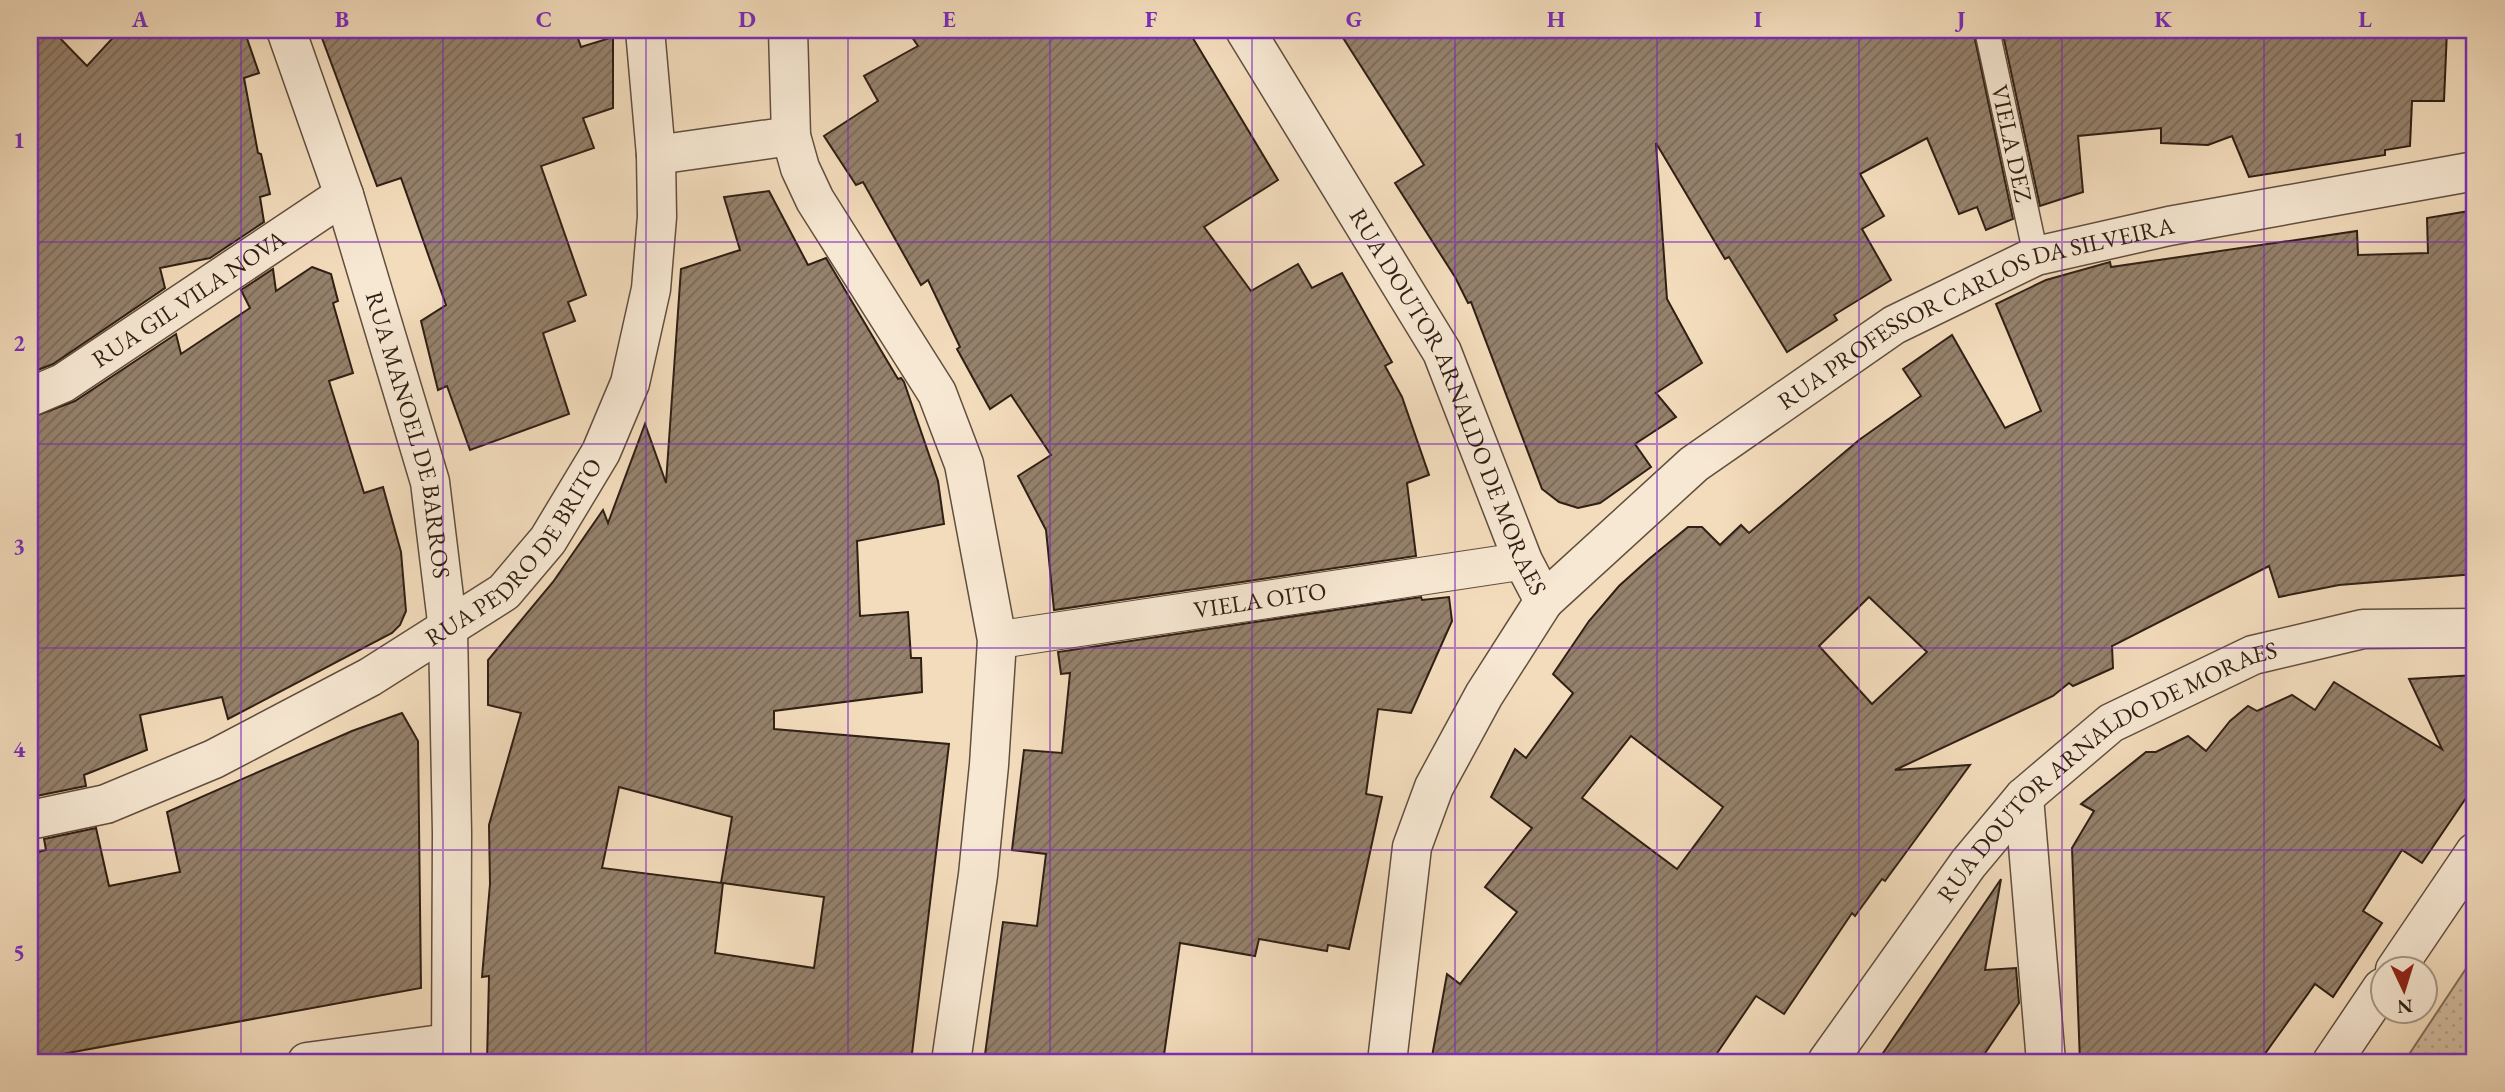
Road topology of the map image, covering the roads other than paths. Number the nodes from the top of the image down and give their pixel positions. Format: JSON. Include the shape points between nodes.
{"nodes":[{"id":1,"x":286,"y":30,"type":"edge"},
{"id":2,"x":645,"y":30,"type":"edge"},
{"id":3,"x":788,"y":30,"type":"edge"},
{"id":4,"x":1245,"y":30,"type":"edge"},
{"id":5,"x":1987,"y":30,"type":"edge"},
{"id":6,"x":791,"y":136,"type":"junction"},
{"id":7,"x":656,"y":155,"type":"junction"},
{"id":8,"x":2470,"y":166,"type":"edge"},
{"id":9,"x":344,"y":195,"type":"junction"},
{"id":10,"x":2036,"y":256,"type":"junction"},
{"id":11,"x":30,"y":397,"type":"edge"},
{"id":12,"x":1523,"y":561,"type":"junction"},
{"id":13,"x":1544,"y":601,"type":"junction"},
{"id":14,"x":2475,"y":628,"type":"edge"},
{"id":15,"x":448,"y":630,"type":"junction"},
{"id":16,"x":997,"y":640,"type":"junction"},
{"id":17,"x":2024,"y":797,"type":"junction"},
{"id":18,"x":30,"y":820,"type":"edge"},
{"id":19,"x":2475,"y":852,"type":"edge"},
{"id":20,"x":2404,"y":956,"type":"edge"},
{"id":21,"x":2368,"y":1009,"type":"edge"},
{"id":22,"x":450,"y":1053,"type":"edge"},
{"id":23,"x":307,"y":1062,"type":"edge"},
{"id":24,"x":951,"y":1062,"type":"edge"},
{"id":25,"x":1387,"y":1062,"type":"edge"},
{"id":26,"x":1827,"y":1062,"type":"edge"},
{"id":27,"x":2046,"y":1062,"type":"edge"},
{"id":28,"x":2332,"y":1062,"type":"edge"}],
"edges":[{"from":1,"to":9,"type":"street","name":"RUA MANOEL DE BARROS"},
{"from":2,"to":7,"type":"street","name":"RUA PEDRO DE BRITO"},
{"from":3,"to":6,"type":"street"},
{"from":4,"to":12,"type":"street","name":"RUA DOUTOR ARNALDO DE MORAES","via":[[1441,352]]},
{"from":5,"to":10,"type":"lane","name":"VIELA DEZ"},
{"from":6,"to":7,"type":"street"},
{"from":6,"to":16,"type":"street","via":[[815,200],[937,393],[964,464]]},
{"from":7,"to":15,"type":"street","name":"RUA PEDRO DE BRITO","via":[[651,289],[630,383],[601,452],[548,540],[504,592]]},
{"from":8,"to":10,"type":"street","name":"RUA PROFESSOR CARLOS DA SILVEIRA"},
{"from":9,"to":11,"type":"street","name":"RUA GIL VILA NOVA","via":[[63,383]]},
{"from":9,"to":15,"type":"street","name":"RUA MANOEL DE BARROS","via":[[430,482]]},
{"from":10,"to":13,"type":"street","name":"RUA PROFESSOR CARLOS DA SILVEIRA","via":[[1894,325],[1738,433],[1694,464]]},
{"from":12,"to":13,"type":"street","name":"RUA DOUTOR ARNALDO DE MORAES"},
{"from":12,"to":16,"type":"street","name":"VIELA OITO"},
{"from":13,"to":25,"type":"street","name":"RUA DOUTOR ARNALDO DE MORAES","via":[[1484,695],[1434,787],[1412,846]]},
{"from":14,"to":17,"type":"street","name":"RUA DOUTOR ARNALDO DE MORAES","via":[[2363,629],[2253,655],[2111,723]]},
{"from":15,"to":18,"type":"street","name":"RUA PEDRO DE BRITO","via":[[370,677],[214,759],[106,804]]},
{"from":15,"to":22,"type":"street","name":"RUA MANOEL DE BARROS"},
{"from":16,"to":24,"type":"street","via":[[978,875]]},
{"from":17,"to":26,"type":"street","name":"RUA DOUTOR ARNALDO DE MORAES","via":[[1968,864]]},
{"from":17,"to":27,"type":"street"},
{"from":19,"to":20,"type":"street"},
{"from":21,"to":28,"type":"street"},
{"from":22,"to":23,"type":"street"}]}
